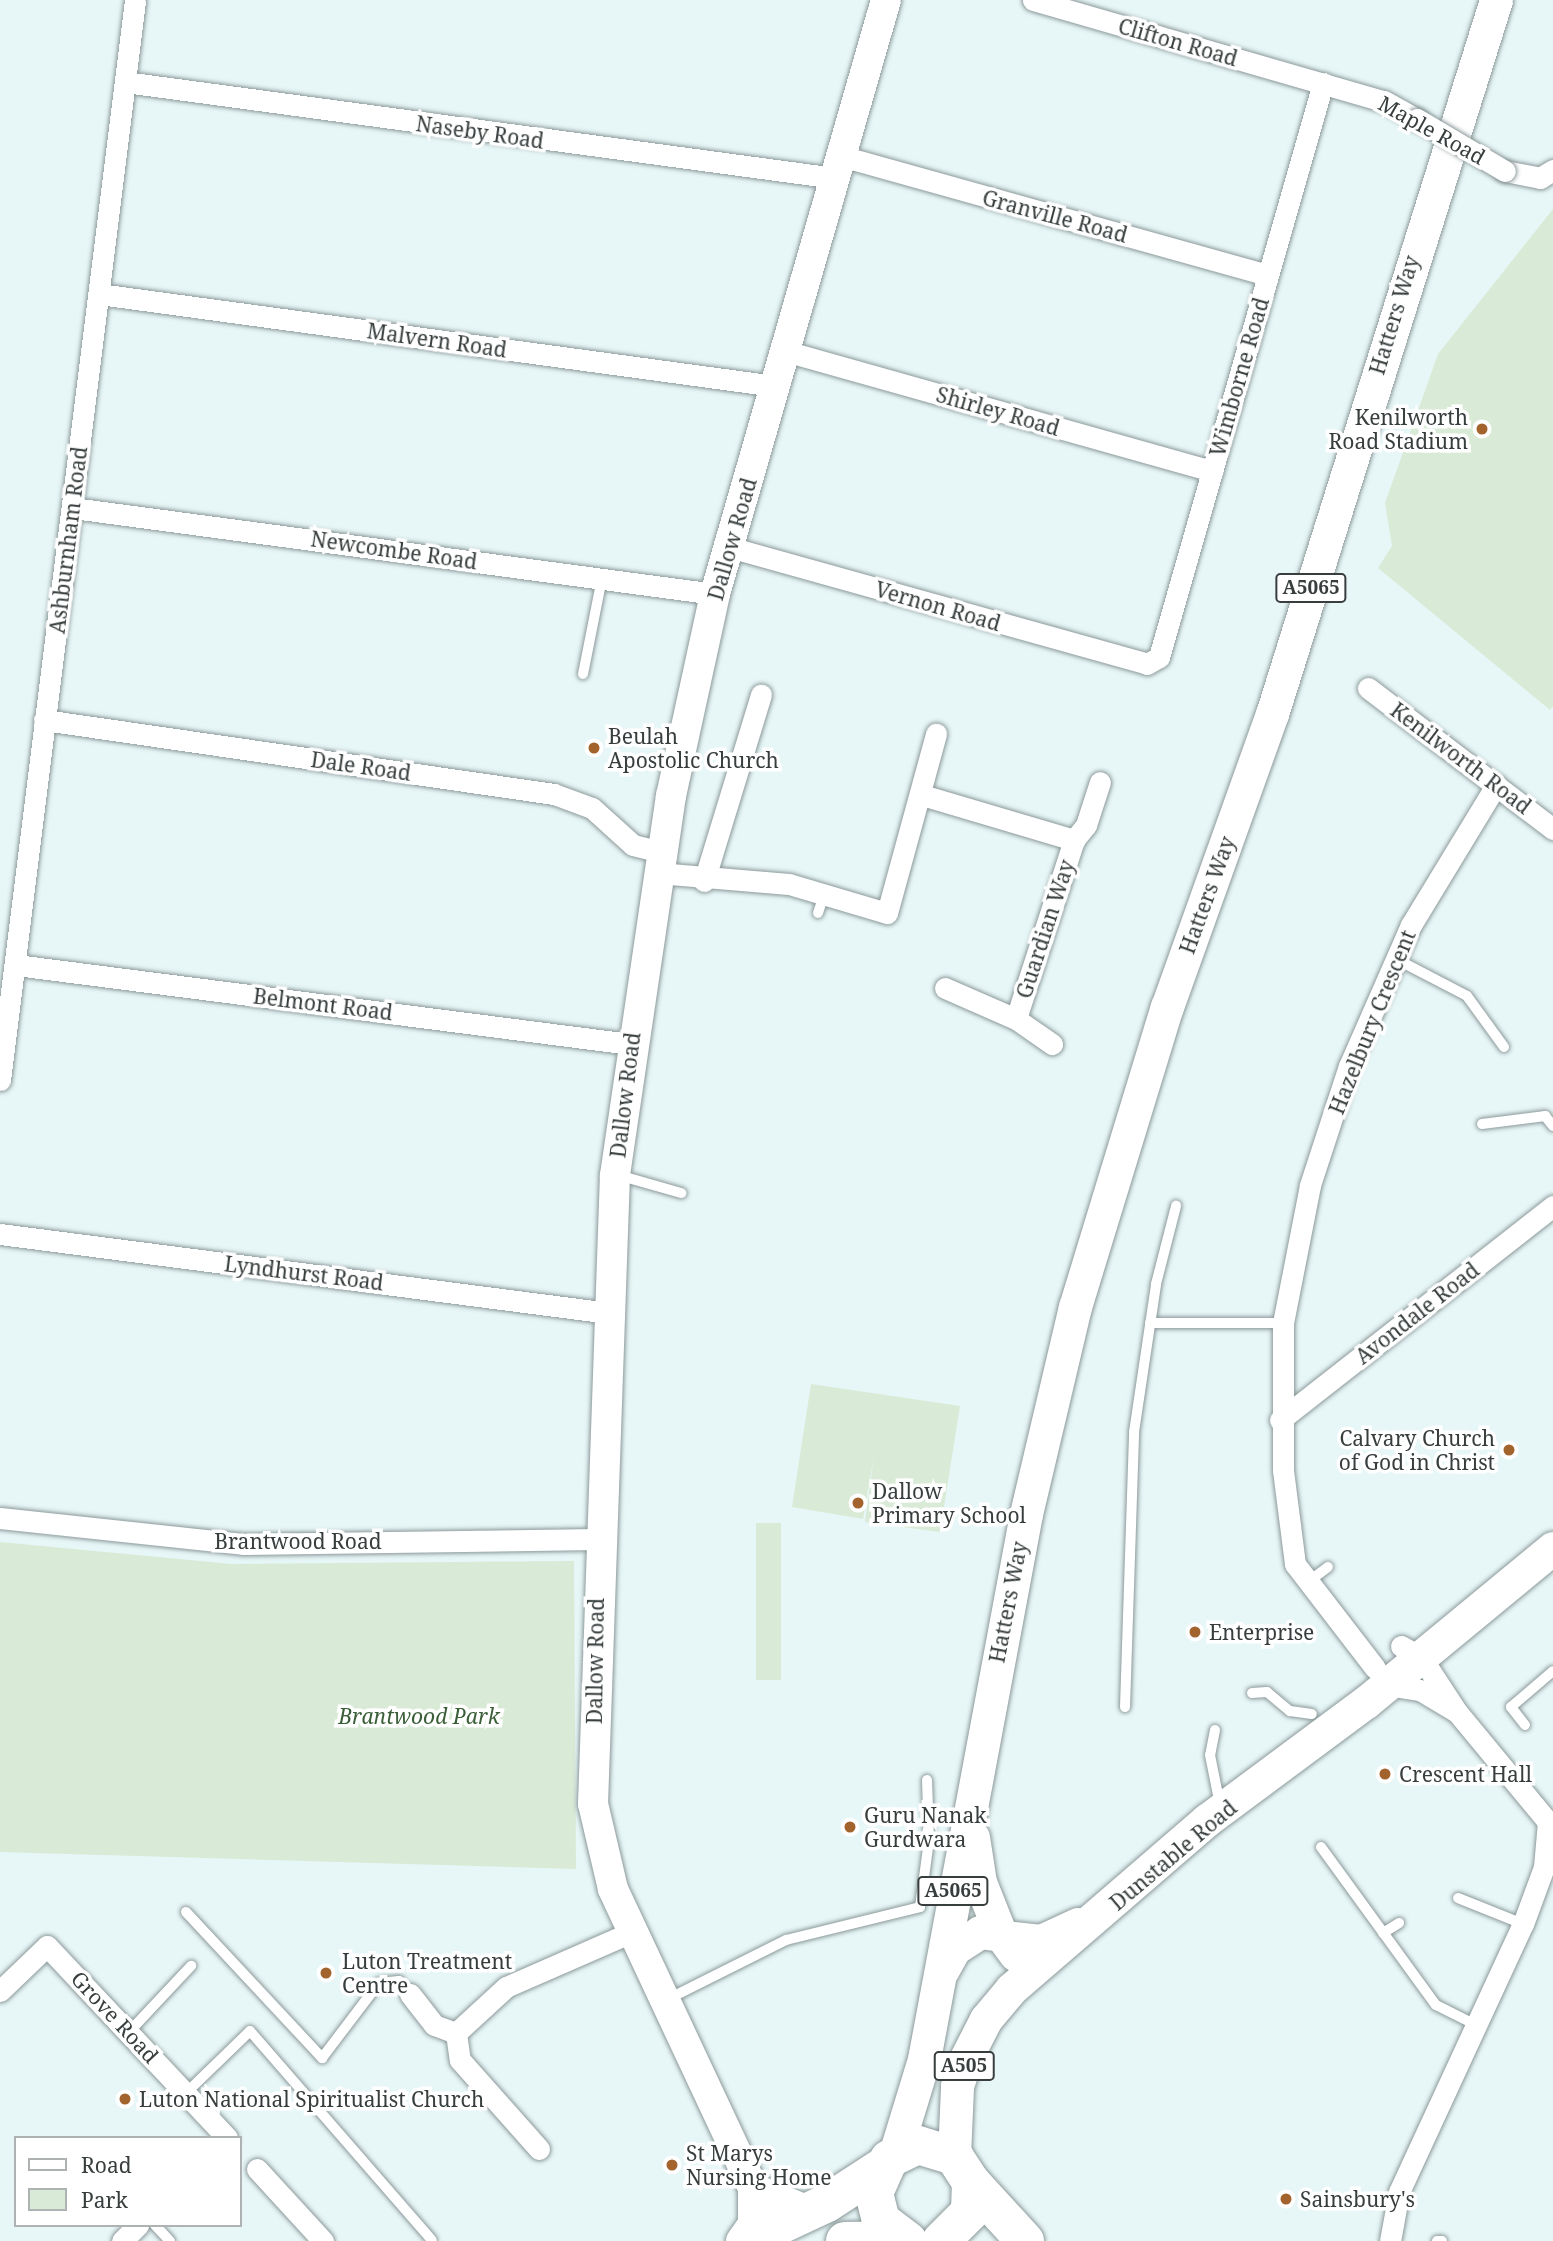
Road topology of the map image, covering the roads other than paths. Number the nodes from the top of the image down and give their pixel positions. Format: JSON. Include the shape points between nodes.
{"nodes":[{"id":1,"x":135,"y":0,"type":"edge"},
{"id":2,"x":886,"y":0,"type":"edge"},
{"id":3,"x":1033,"y":0,"type":"edge"},
{"id":4,"x":1496,"y":0,"type":"edge"},
{"id":5,"x":125,"y":82,"type":"junction"},
{"id":6,"x":1323,"y":83,"type":"junction"},
{"id":7,"x":838,"y":167,"type":"junction"},
{"id":8,"x":1546,"y":174,"type":"edge"},
{"id":9,"x":1268,"y":275,"type":"junction"},
{"id":10,"x":99,"y":294,"type":"junction"},
{"id":11,"x":785,"y":351,"type":"junction"},
{"id":12,"x":775,"y":386,"type":"junction"},
{"id":13,"x":1212,"y":471,"type":"junction"},
{"id":14,"x":73,"y":508,"type":"junction"},
{"id":15,"x":729,"y":547,"type":"junction"},
{"id":16,"x":602,"y":578,"type":"junction"},
{"id":17,"x":715,"y":594,"type":"junction"},
{"id":18,"x":1147,"y":664,"type":"joint"},
{"id":19,"x":583,"y":674,"type":"dead end"},
{"id":20,"x":1368,"y":688,"type":"dead end"},
{"id":21,"x":761,"y":695,"type":"dead end"},
{"id":22,"x":44,"y":720,"type":"junction"},
{"id":23,"x":936,"y":734,"type":"dead end"},
{"id":24,"x":1100,"y":782,"type":"dead end"},
{"id":25,"x":1496,"y":785,"type":"junction"},
{"id":26,"x":922,"y":795,"type":"junction"},
{"id":27,"x":1553,"y":829,"type":"edge"},
{"id":28,"x":1074,"y":840,"type":"junction"},
{"id":29,"x":660,"y":863,"type":"junction"},
{"id":30,"x":704,"y":881,"type":"junction"},
{"id":31,"x":1396,"y":959,"type":"junction"},
{"id":32,"x":16,"y":965,"type":"junction"},
{"id":33,"x":945,"y":988,"type":"dead end"},
{"id":34,"x":1016,"y":1018,"type":"junction"},
{"id":35,"x":630,"y":1044,"type":"junction"},
{"id":36,"x":1052,"y":1044,"type":"dead end"},
{"id":37,"x":1504,"y":1047,"type":"dead end"},
{"id":38,"x":0,"y":1080,"type":"edge"},
{"id":39,"x":1482,"y":1124,"type":"dead end"},
{"id":40,"x":1553,"y":1126,"type":"edge"},
{"id":41,"x":615,"y":1175,"type":"junction"},
{"id":42,"x":681,"y":1193,"type":"dead end"},
{"id":43,"x":1176,"y":1206,"type":"dead end"},
{"id":44,"x":1553,"y":1206,"type":"edge"},
{"id":45,"x":0,"y":1234,"type":"edge"},
{"id":46,"x":609,"y":1313,"type":"junction"},
{"id":47,"x":1150,"y":1323,"type":"junction"},
{"id":48,"x":1283,"y":1323,"type":"junction"},
{"id":49,"x":1280,"y":1420,"type":"junction"},
{"id":50,"x":0,"y":1518,"type":"edge"},
{"id":51,"x":598,"y":1539,"type":"junction"},
{"id":52,"x":1550,"y":1556,"type":"edge"},
{"id":53,"x":1328,"y":1567,"type":"dead end"},
{"id":54,"x":1308,"y":1581,"type":"junction"},
{"id":55,"x":1411,"y":1651,"type":"junction"},
{"id":56,"x":1553,"y":1671,"type":"edge"},
{"id":57,"x":1381,"y":1677,"type":"junction"},
{"id":58,"x":1252,"y":1693,"type":"dead end"},
{"id":59,"x":1125,"y":1707,"type":"dead end"},
{"id":60,"x":1457,"y":1712,"type":"junction"},
{"id":61,"x":1312,"y":1714,"type":"junction"},
{"id":62,"x":1525,"y":1725,"type":"dead end"},
{"id":63,"x":1215,"y":1730,"type":"dead end"},
{"id":64,"x":928,"y":1780,"type":"dead end"},
{"id":65,"x":1218,"y":1795,"type":"junction"},
{"id":66,"x":971,"y":1804,"type":"junction"},
{"id":67,"x":1550,"y":1824,"type":"edge"},
{"id":68,"x":1321,"y":1847,"type":"dead end"},
{"id":69,"x":1458,"y":1898,"type":"dead end"},
{"id":70,"x":186,"y":1912,"type":"dead end"},
{"id":71,"x":1399,"y":1923,"type":"dead end"},
{"id":72,"x":1523,"y":1924,"type":"junction"},
{"id":73,"x":634,"y":1931,"type":"junction"},
{"id":74,"x":1383,"y":1933,"type":"junction"},
{"id":75,"x":1003,"y":1936,"type":"junction"},
{"id":76,"x":191,"y":1966,"type":"dead end"},
{"id":77,"x":937,"y":1979,"type":"junction"},
{"id":78,"x":1011,"y":1989,"type":"junction"},
{"id":79,"x":0,"y":1991,"type":"edge"},
{"id":80,"x":410,"y":1994,"type":"joint"},
{"id":81,"x":668,"y":1999,"type":"junction"},
{"id":82,"x":1476,"y":2025,"type":"junction"},
{"id":83,"x":129,"y":2032,"type":"junction"},
{"id":84,"x":456,"y":2032,"type":"junction"},
{"id":85,"x":186,"y":2093,"type":"junction"},
{"id":86,"x":225,"y":2136,"type":"edge"},
{"id":87,"x":539,"y":2149,"type":"dead end"},
{"id":88,"x":889,"y":2160,"type":"junction"},
{"id":89,"x":257,"y":2169,"type":"dead end"},
{"id":90,"x":963,"y":2169,"type":"junction"},
{"id":91,"x":753,"y":2188,"type":"junction"},
{"id":92,"x":811,"y":2211,"type":"junction"},
{"id":93,"x":136,"y":2227,"type":"edge"},
{"id":94,"x":157,"y":2227,"type":"edge"},
{"id":95,"x":432,"y":2240,"type":"edge"},
{"id":96,"x":122,"y":2241,"type":"edge"},
{"id":97,"x":170,"y":2241,"type":"edge"},
{"id":98,"x":323,"y":2241,"type":"edge"},
{"id":99,"x":744,"y":2241,"type":"edge"},
{"id":100,"x":845,"y":2241,"type":"edge"},
{"id":101,"x":905,"y":2241,"type":"edge"},
{"id":102,"x":941,"y":2241,"type":"edge"},
{"id":103,"x":1025,"y":2241,"type":"edge"},
{"id":104,"x":1390,"y":2241,"type":"edge"}],
"edges":[{"from":1,"to":5,"type":"street","name":"Ashburnham Road"},
{"from":2,"to":7,"type":"street","name":"Dallow Road"},
{"from":3,"to":6,"type":"street","name":"Clifton Road"},
{"from":4,"to":66,"type":"main road","name":"Hatters Way","number":"A5065","via":[[1272,714],[1113,1173],[1047,1416]]},
{"from":5,"to":7,"type":"street","name":"Naseby Road"},
{"from":5,"to":10,"type":"street","name":"Ashburnham Road"},
{"from":6,"to":8,"type":"street","name":"Maple Road","bridge":true,"via":[[1384,101],[1505,171]]},
{"from":6,"to":9,"type":"street","name":"Wimborne Road"},
{"from":7,"to":9,"type":"street","name":"Granville Road"},
{"from":7,"to":11,"type":"street","name":"Dallow Road"},
{"from":9,"to":13,"type":"street","name":"Wimborne Road"},
{"from":10,"to":12,"type":"street","name":"Malvern Road"},
{"from":10,"to":14,"type":"street","name":"Ashburnham Road"},
{"from":11,"to":12,"type":"street","name":"Dallow Road"},
{"from":11,"to":13,"type":"street","name":"Shirley Road"},
{"from":12,"to":15,"type":"street","name":"Dallow Road"},
{"from":13,"to":18,"type":"street","name":"Wimborne Road","via":[[1159,657]]},
{"from":14,"to":16,"type":"street","name":"Newcombe Road"},
{"from":14,"to":22,"type":"street","name":"Ashburnham Road"},
{"from":15,"to":17,"type":"street","name":"Dallow Road"},
{"from":15,"to":18,"type":"street","name":"Vernon Road"},
{"from":16,"to":17,"type":"street","name":"Newcombe Road"},
{"from":16,"to":19,"type":"lane"},
{"from":17,"to":29,"type":"street","name":"Dallow Road"},
{"from":20,"to":25,"type":"street","name":"Kenilworth Road"},
{"from":21,"to":30,"type":"street"},
{"from":22,"to":29,"type":"street","name":"Dale Road","via":[[554,794],[592,808]]},
{"from":22,"to":32,"type":"street","name":"Ashburnham Road"},
{"from":23,"to":26,"type":"street"},
{"from":24,"to":28,"type":"street","name":"Guardian Way","via":[[1086,825]]},
{"from":25,"to":27,"type":"street","name":"Kenilworth Road"},
{"from":25,"to":31,"type":"street","name":"Hazelbury Crescent"},
{"from":26,"to":28,"type":"street","name":"Guardian Way"},
{"from":26,"to":30,"type":"street","via":[[887,913],[821,904],[789,884]]},
{"from":28,"to":34,"type":"street","name":"Guardian Way"},
{"from":29,"to":30,"type":"street"},
{"from":29,"to":35,"type":"street","name":"Dallow Road"},
{"from":31,"to":37,"type":"lane","via":[[1467,996]]},
{"from":31,"to":48,"type":"street","name":"Hazelbury Crescent","via":[[1349,1066],[1310,1185]]},
{"from":32,"to":35,"type":"street","name":"Belmont Road"},
{"from":32,"to":38,"type":"street","name":"Ashburnham Road"},
{"from":33,"to":34,"type":"street"},
{"from":34,"to":36,"type":"street"},
{"from":35,"to":41,"type":"street","name":"Dallow Road"},
{"from":39,"to":40,"type":"lane","via":[[1545,1116]]},
{"from":41,"to":42,"type":"lane"},
{"from":41,"to":46,"type":"street","name":"Dallow Road"},
{"from":43,"to":47,"type":"lane"},
{"from":44,"to":49,"type":"street","name":"Avondale Road"},
{"from":45,"to":46,"type":"street","name":"Lyndhurst Road"},
{"from":46,"to":51,"type":"street","name":"Dallow Road"},
{"from":47,"to":48,"type":"lane"},
{"from":47,"to":59,"type":"lane","via":[[1134,1432]]},
{"from":48,"to":49,"type":"street","name":"Hazelbury Crescent"},
{"from":49,"to":54,"type":"street","name":"Hazelbury Crescent","via":[[1295,1564]]},
{"from":50,"to":51,"type":"street","name":"Brantwood Road","via":[[243,1544]]},
{"from":51,"to":73,"type":"street","name":"Dallow Road","via":[[593,1804],[614,1889]]},
{"from":52,"to":55,"type":"main road","name":"Dunstable Road","via":[[1514,1558]]},
{"from":53,"to":54,"type":"lane"},
{"from":54,"to":57,"type":"street","name":"Hazelbury Crescent"},
{"from":55,"to":57,"type":"main road","name":"Dunstable Road"},
{"from":55,"to":60,"type":"street"},
{"from":56,"to":62,"type":"lane","via":[[1511,1707]]},
{"from":57,"to":60,"type":"street","via":[[1420,1690]]},
{"from":57,"to":61,"type":"main road","name":"Dunstable Road"},
{"from":57,"to":78,"type":"main road","name":"Dunstable Road"},
{"from":58,"to":61,"type":"lane","via":[[1267,1692],[1290,1712]]},
{"from":60,"to":67,"type":"street"},
{"from":61,"to":65,"type":"main road","name":"Dunstable Road"},
{"from":63,"to":65,"type":"lane","via":[[1210,1755]]},
{"from":64,"to":81,"type":"lane","via":[[929,1840],[920,1907],[786,1940]]},
{"from":65,"to":75,"type":"main road","name":"Dunstable Road","via":[[1067,1933],[1032,1942]]},
{"from":66,"to":75,"type":"main road","name":"Hatters Way","number":"A5065","via":[[980,1882]]},
{"from":66,"to":77,"type":"main road","name":"Hatters Way","number":"A5065"},
{"from":67,"to":72,"type":"street","via":[[1544,1867]]},
{"from":68,"to":74,"type":"lane"},
{"from":69,"to":72,"type":"lane"},
{"from":70,"to":80,"type":"lane","via":[[322,2058],[379,1983],[398,1981]]},
{"from":71,"to":74,"type":"lane"},
{"from":72,"to":82,"type":"street"},
{"from":73,"to":81,"type":"street","name":"Dallow Road"},
{"from":73,"to":84,"type":"street","via":[[506,1987]]},
{"from":74,"to":82,"type":"lane","via":[[1436,2005]]},
{"from":75,"to":77,"type":"main road","number":"A505","via":[[969,1935]]},
{"from":75,"to":78,"type":"main road","name":"Hatters Way","via":[[1017,1963]]},
{"from":76,"to":83,"type":"lane"},
{"from":77,"to":88,"type":"main road","name":"Hatters Way","number":"A505","via":[[924,2059]]},
{"from":78,"to":90,"type":"main road","name":"Dunstable Road","number":"A505","via":[[986,2019],[957,2087]]},
{"from":79,"to":83,"type":"street","name":"Grove Road","via":[[47,1945]]},
{"from":80,"to":84,"type":"street","via":[[434,2025]]},
{"from":81,"to":91,"type":"street","name":"Dallow Road"},
{"from":82,"to":104,"type":"street","via":[[1399,2192]]},
{"from":83,"to":85,"type":"street","name":"Grove Road"},
{"from":84,"to":87,"type":"street","via":[[460,2060]]},
{"from":85,"to":86,"type":"street","name":"Grove Road"},
{"from":85,"to":95,"type":"lane","via":[[250,2031]]},
{"from":88,"to":90,"type":"highway","via":[[918,2146]]},
{"from":88,"to":92,"type":"highway"},
{"from":88,"to":101,"type":"highway","via":[[876,2208]]},
{"from":89,"to":98,"type":"street"},
{"from":90,"to":102,"type":"highway","via":[[970,2211]]},
{"from":90,"to":103,"type":"highway"},
{"from":91,"to":92,"type":"street"},
{"from":91,"to":99,"type":"street","name":"Dallow Road","via":[[753,2224]]},
{"from":92,"to":99,"type":"highway"},
{"from":93,"to":96,"type":"street"},
{"from":94,"to":97,"type":"lane"},
{"from":100,"to":101,"type":"highway"}]}
